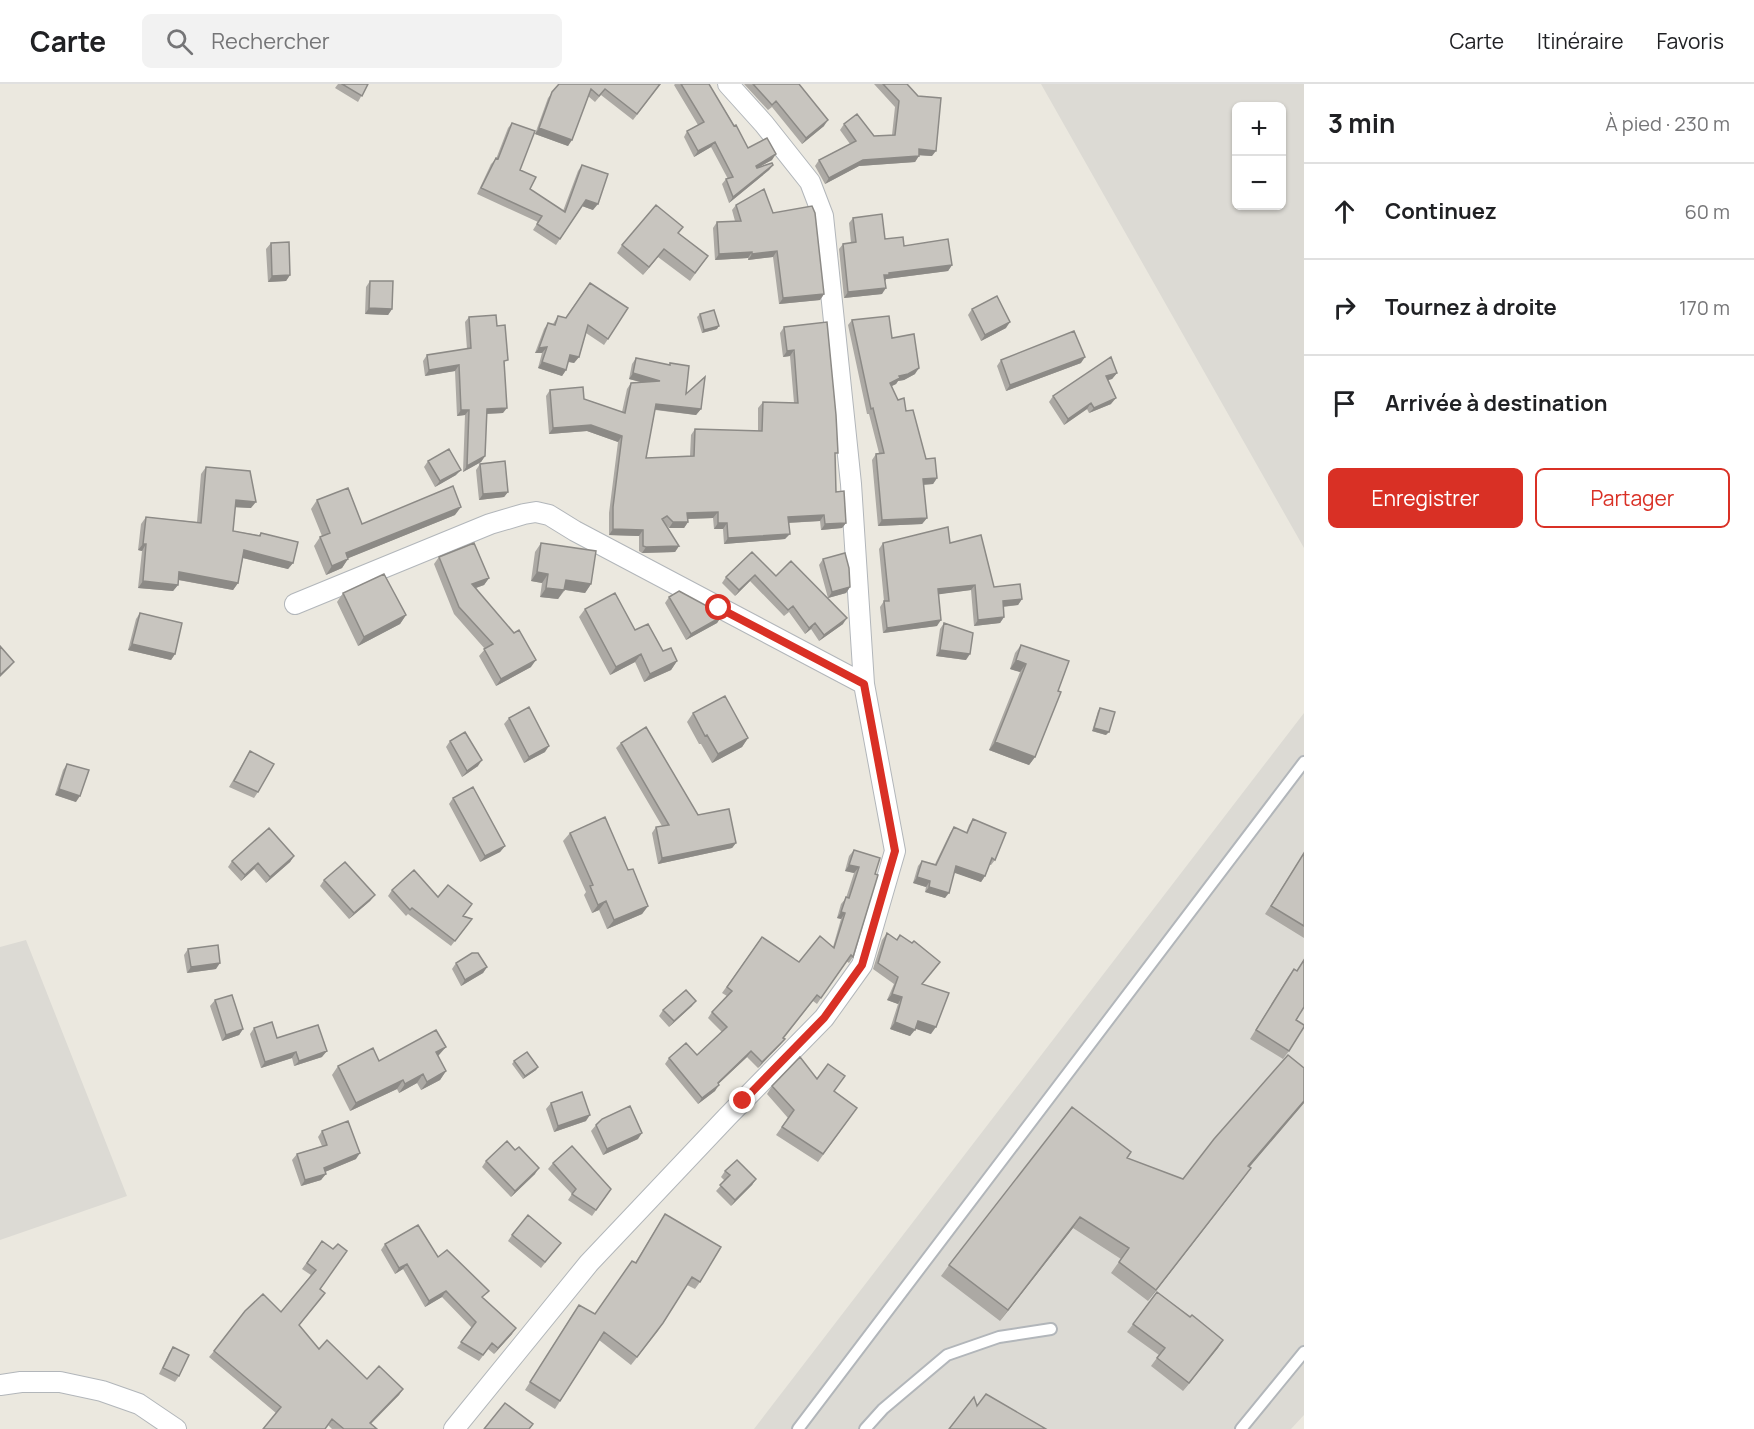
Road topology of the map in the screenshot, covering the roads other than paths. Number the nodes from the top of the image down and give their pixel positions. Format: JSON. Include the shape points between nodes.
{"nodes":[{"id":1,"x":728,"y":84,"type":"edge"},
{"id":2,"x":296,"y":604,"type":"dead end"},
{"id":3,"x":864,"y":684,"type":"junction"},
{"id":4,"x":1304,"y":762,"type":"edge"},
{"id":5,"x":1051,"y":1329,"type":"dead end"},
{"id":6,"x":1304,"y":1352,"type":"edge"},
{"id":7,"x":0,"y":1385,"type":"edge"},
{"id":8,"x":176,"y":1429,"type":"edge"},
{"id":9,"x":454,"y":1429,"type":"edge"},
{"id":10,"x":798,"y":1429,"type":"edge"},
{"id":11,"x":865,"y":1429,"type":"edge"},
{"id":12,"x":1241,"y":1429,"type":"edge"}],
"edges":[{"from":1,"to":3,"type":"street","via":[[810,182],[823,216],[851,484]]},
{"from":2,"to":3,"type":"street","via":[[490,524],[536,512],[549,515]]},
{"from":3,"to":9,"type":"street","via":[[895,851],[862,965],[824,1018],[589,1263]]},
{"from":4,"to":10,"type":"lane"},
{"from":5,"to":11,"type":"lane","via":[[999,1337],[947,1355]]},
{"from":6,"to":12,"type":"lane"},
{"from":7,"to":8,"type":"street","via":[[60,1382],[102,1391],[139,1404]]}]}
